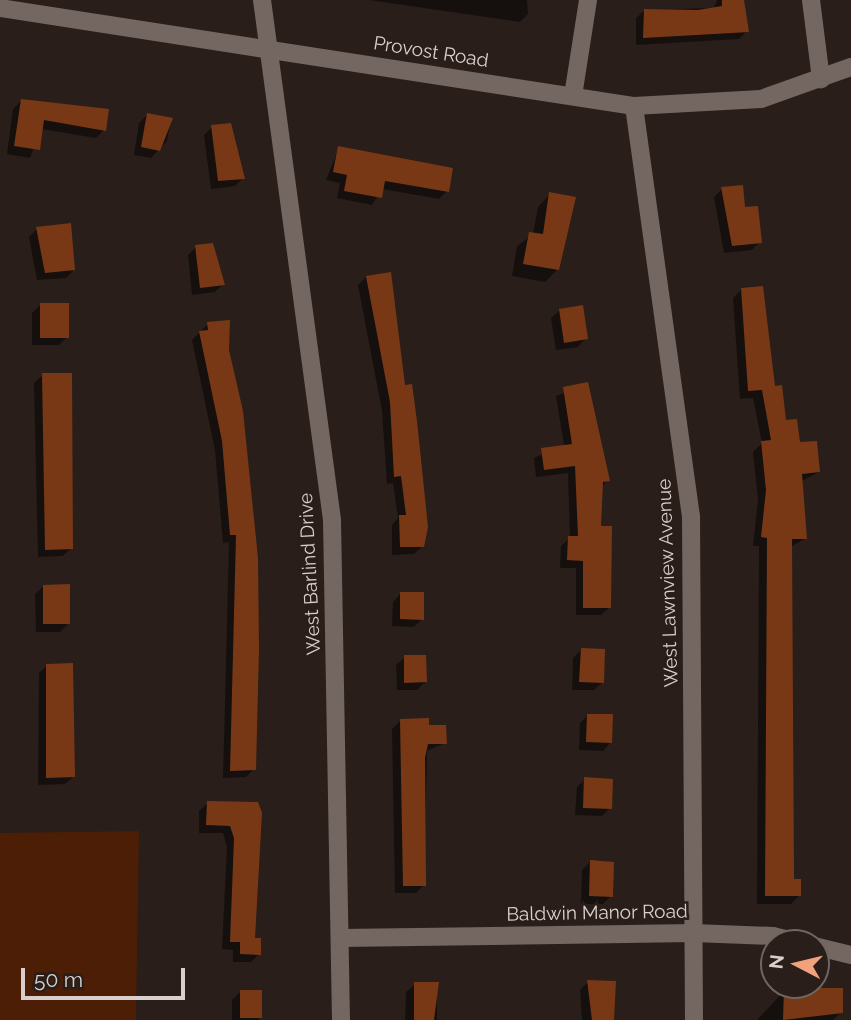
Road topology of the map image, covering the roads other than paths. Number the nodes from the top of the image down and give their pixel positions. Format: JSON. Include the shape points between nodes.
{"nodes":[{"id":1,"x":262,"y":0,"type":"edge"},
{"id":2,"x":589,"y":0,"type":"edge"},
{"id":3,"x":811,"y":0,"type":"edge"},
{"id":4,"x":0,"y":8,"type":"edge"},
{"id":5,"x":267,"y":47,"type":"junction"},
{"id":6,"x":851,"y":67,"type":"edge"},
{"id":7,"x":821,"y":79,"type":"junction"},
{"id":8,"x":573,"y":96,"type":"junction"},
{"id":9,"x":634,"y":106,"type":"junction"},
{"id":10,"x":694,"y":933,"type":"junction"},
{"id":11,"x":341,"y":938,"type":"junction"},
{"id":12,"x":851,"y":955,"type":"edge"},
{"id":13,"x":341,"y":1020,"type":"edge"},
{"id":14,"x":694,"y":1020,"type":"edge"}],
"edges":[{"from":1,"to":5,"type":"street","name":"West Barlind Drive"},
{"from":2,"to":8,"type":"street"},
{"from":3,"to":7,"type":"street"},
{"from":4,"to":5,"type":"street","name":"Provost Road"},
{"from":5,"to":8,"type":"street","name":"Provost Road"},
{"from":5,"to":11,"type":"street","name":"West Barlind Drive","via":[[332,520]]},
{"from":6,"to":7,"type":"street","name":"Provost Road"},
{"from":7,"to":9,"type":"street","name":"Provost Road","via":[[761,99]]},
{"from":8,"to":9,"type":"street","name":"Provost Road"},
{"from":9,"to":10,"type":"street","name":"West Lawnview Avenue","via":[[691,516]]},
{"from":10,"to":11,"type":"street","name":"Baldwin Manor Road"},
{"from":10,"to":12,"type":"street","name":"Baldwin Manor Road","via":[[773,936]]},
{"from":10,"to":14,"type":"street","name":"West Lawnview Avenue"},
{"from":11,"to":13,"type":"street","name":"West Barlind Drive"}]}
